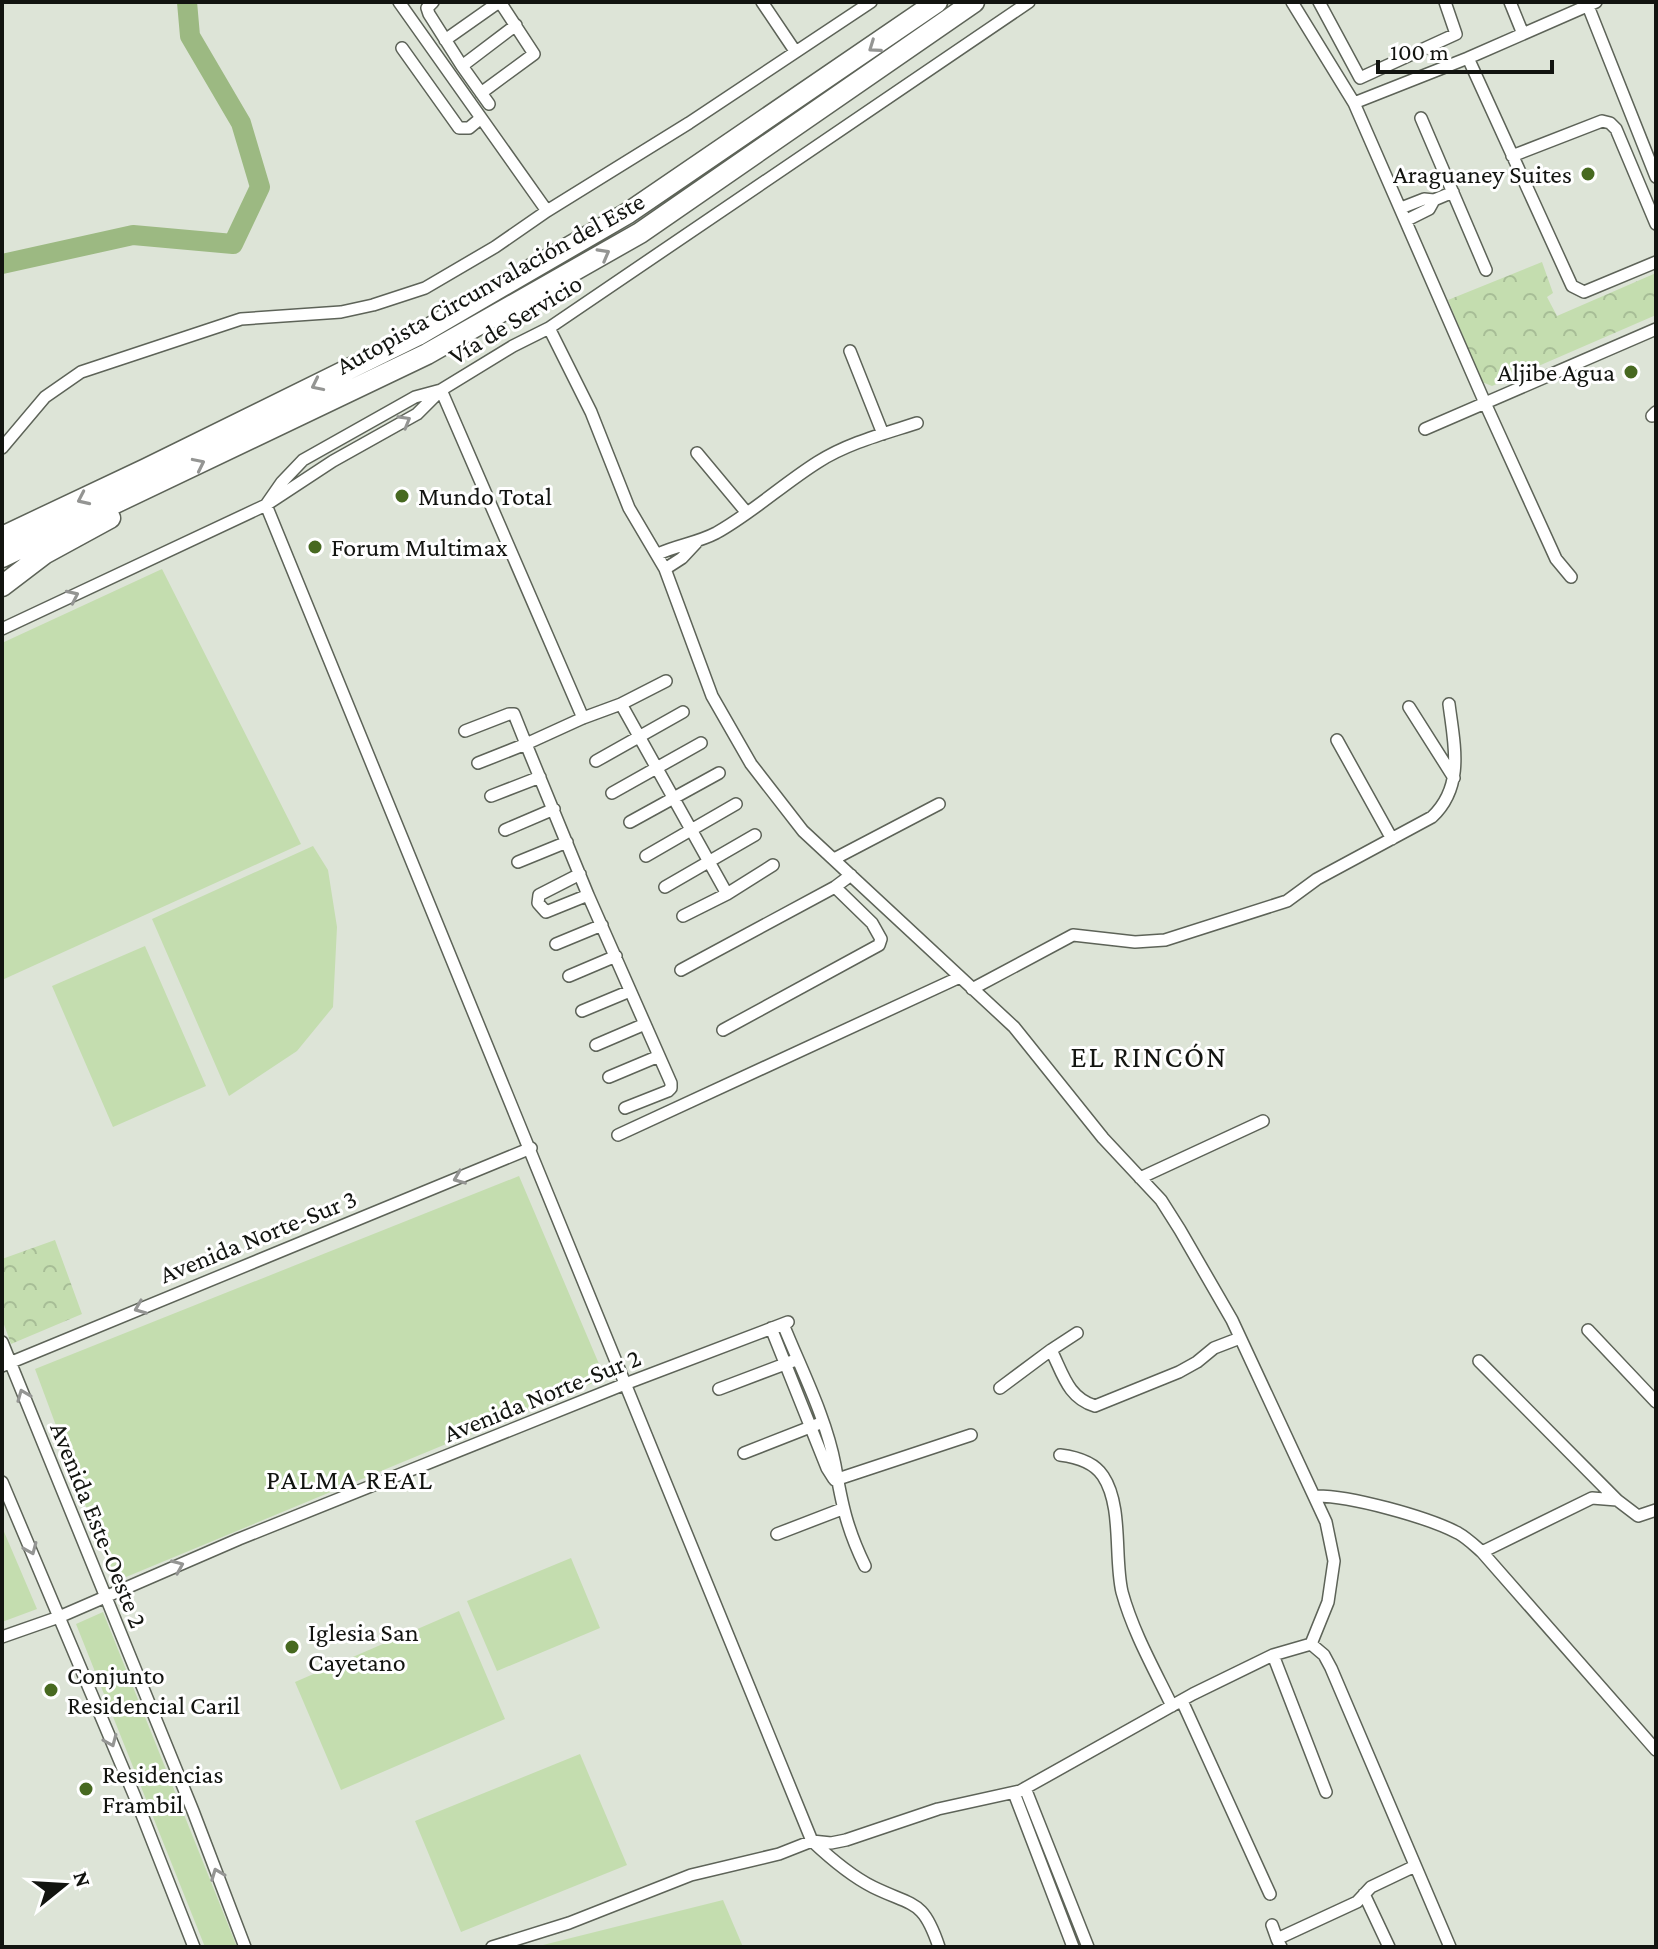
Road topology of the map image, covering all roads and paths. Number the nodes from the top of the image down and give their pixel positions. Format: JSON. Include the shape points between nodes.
{"nodes":[{"id":1,"x":399,"y":2,"type":"edge"},
{"id":2,"x":433,"y":2,"type":"edge"},
{"id":3,"x":500,"y":2,"type":"edge"},
{"id":4,"x":762,"y":2,"type":"edge"},
{"id":5,"x":871,"y":2,"type":"edge"},
{"id":6,"x":937,"y":2,"type":"edge"},
{"id":7,"x":974,"y":2,"type":"edge"},
{"id":8,"x":1029,"y":2,"type":"edge"},
{"id":9,"x":1292,"y":2,"type":"edge"},
{"id":10,"x":1319,"y":2,"type":"edge"},
{"id":11,"x":1445,"y":2,"type":"edge"},
{"id":12,"x":1510,"y":2,"type":"edge"},
{"id":13,"x":1592,"y":4,"type":"edge"},
{"id":14,"x":516,"y":25,"type":"junction"},
{"id":15,"x":1523,"y":34,"type":"junction"},
{"id":16,"x":445,"y":40,"type":"junction"},
{"id":17,"x":402,"y":48,"type":"dead end"},
{"id":18,"x":795,"y":51,"type":"junction"},
{"id":19,"x":1468,"y":58,"type":"junction"},
{"id":20,"x":462,"y":66,"type":"junction"},
{"id":21,"x":1355,"y":68,"type":"junction"},
{"id":22,"x":1338,"y":78,"type":"junction"},
{"id":23,"x":481,"y":93,"type":"junction"},
{"id":24,"x":1354,"y":103,"type":"junction"},
{"id":25,"x":489,"y":104,"type":"dead end"},
{"id":26,"x":481,"y":118,"type":"junction"},
{"id":27,"x":1421,"y":118,"type":"dead end"},
{"id":28,"x":1512,"y":156,"type":"junction"},
{"id":29,"x":1656,"y":177,"type":"edge"},
{"id":30,"x":1453,"y":192,"type":"junction"},
{"id":31,"x":1434,"y":200,"type":"junction"},
{"id":32,"x":1401,"y":208,"type":"junction"},
{"id":33,"x":547,"y":211,"type":"junction"},
{"id":34,"x":1407,"y":220,"type":"junction"},
{"id":35,"x":1656,"y":224,"type":"edge"},
{"id":36,"x":1656,"y":262,"type":"edge"},
{"id":37,"x":1486,"y":270,"type":"dead end"},
{"id":38,"x":549,"y":328,"type":"junction"},
{"id":39,"x":1656,"y":329,"type":"edge"},
{"id":40,"x":850,"y":351,"type":"dead end"},
{"id":41,"x":441,"y":390,"type":"junction"},
{"id":42,"x":1485,"y":403,"type":"junction"},
{"id":43,"x":917,"y":423,"type":"dead end"},
{"id":44,"x":1425,"y":429,"type":"dead end"},
{"id":45,"x":883,"y":434,"type":"junction"},
{"id":46,"x":331,"y":444,"type":"junction"},
{"id":47,"x":2,"y":448,"type":"edge"},
{"id":48,"x":697,"y":453,"type":"dead end"},
{"id":49,"x":333,"y":461,"type":"junction"},
{"id":50,"x":163,"y":481,"type":"junction"},
{"id":51,"x":266,"y":505,"type":"junction"},
{"id":52,"x":747,"y":513,"type":"junction"},
{"id":53,"x":2,"y":537,"type":"edge"},
{"id":54,"x":697,"y":542,"type":"junction"},
{"id":55,"x":658,"y":554,"type":"junction"},
{"id":56,"x":2,"y":557,"type":"edge"},
{"id":57,"x":665,"y":569,"type":"junction"},
{"id":58,"x":1571,"y":577,"type":"dead end"},
{"id":59,"x":2,"y":586,"type":"edge"},
{"id":60,"x":2,"y":629,"type":"edge"},
{"id":61,"x":666,"y":681,"type":"dead end"},
{"id":62,"x":621,"y":704,"type":"junction"},
{"id":63,"x":1449,"y":704,"type":"dead end"},
{"id":64,"x":1409,"y":707,"type":"dead end"},
{"id":65,"x":683,"y":712,"type":"dead end"},
{"id":66,"x":583,"y":718,"type":"junction"},
{"id":67,"x":465,"y":731,"type":"dead end"},
{"id":68,"x":639,"y":737,"type":"junction"},
{"id":69,"x":1337,"y":740,"type":"dead end"},
{"id":70,"x":701,"y":743,"type":"dead end"},
{"id":71,"x":526,"y":744,"type":"junction"},
{"id":72,"x":596,"y":761,"type":"dead end"},
{"id":73,"x":478,"y":763,"type":"dead end"},
{"id":74,"x":657,"y":769,"type":"junction"},
{"id":75,"x":719,"y":773,"type":"dead end"},
{"id":76,"x":540,"y":777,"type":"junction"},
{"id":77,"x":1455,"y":779,"type":"junction"},
{"id":78,"x":612,"y":793,"type":"dead end"},
{"id":79,"x":491,"y":796,"type":"dead end"},
{"id":80,"x":674,"y":800,"type":"junction"},
{"id":81,"x":736,"y":804,"type":"dead end"},
{"id":82,"x":939,"y":804,"type":"dead end"},
{"id":83,"x":554,"y":809,"type":"junction"},
{"id":84,"x":630,"y":822,"type":"dead end"},
{"id":85,"x":505,"y":830,"type":"dead end"},
{"id":86,"x":693,"y":830,"type":"junction"},
{"id":87,"x":755,"y":835,"type":"dead end"},
{"id":88,"x":1392,"y":839,"type":"junction"},
{"id":89,"x":567,"y":842,"type":"junction"},
{"id":90,"x":646,"y":856,"type":"dead end"},
{"id":91,"x":834,"y":859,"type":"junction"},
{"id":92,"x":518,"y":862,"type":"dead end"},
{"id":93,"x":711,"y":862,"type":"junction"},
{"id":94,"x":773,"y":865,"type":"dead end"},
{"id":95,"x":580,"y":874,"type":"junction"},
{"id":96,"x":851,"y":875,"type":"junction"},
{"id":97,"x":665,"y":887,"type":"dead end"},
{"id":98,"x":835,"y":887,"type":"junction"},
{"id":99,"x":727,"y":894,"type":"junction"},
{"id":100,"x":588,"y":895,"type":"junction"},
{"id":101,"x":683,"y":916,"type":"dead end"},
{"id":102,"x":602,"y":925,"type":"junction"},
{"id":103,"x":556,"y":944,"type":"dead end"},
{"id":104,"x":616,"y":956,"type":"junction"},
{"id":105,"x":681,"y":970,"type":"dead end"},
{"id":106,"x":569,"y":976,"type":"dead end"},
{"id":107,"x":960,"y":977,"type":"junction"},
{"id":108,"x":972,"y":989,"type":"junction"},
{"id":109,"x":630,"y":991,"type":"junction"},
{"id":110,"x":582,"y":1011,"type":"dead end"},
{"id":111,"x":645,"y":1024,"type":"junction"},
{"id":112,"x":723,"y":1030,"type":"dead end"},
{"id":113,"x":596,"y":1045,"type":"dead end"},
{"id":114,"x":659,"y":1056,"type":"junction"},
{"id":115,"x":609,"y":1077,"type":"dead end"},
{"id":116,"x":625,"y":1108,"type":"dead end"},
{"id":117,"x":1263,"y":1121,"type":"dead end"},
{"id":118,"x":618,"y":1135,"type":"dead end"},
{"id":119,"x":531,"y":1148,"type":"junction"},
{"id":120,"x":1140,"y":1178,"type":"junction"},
{"id":121,"x":1588,"y":1330,"type":"dead end"},
{"id":122,"x":1077,"y":1333,"type":"dead end"},
{"id":123,"x":1240,"y":1338,"type":"junction"},
{"id":124,"x":2,"y":1342,"type":"edge"},
{"id":125,"x":1051,"y":1350,"type":"junction"},
{"id":126,"x":1479,"y":1361,"type":"dead end"},
{"id":127,"x":792,"y":1362,"type":"junction"},
{"id":128,"x":6,"y":1364,"type":"edge"},
{"id":129,"x":625,"y":1384,"type":"junction"},
{"id":130,"x":1000,"y":1388,"type":"dead end"},
{"id":131,"x":719,"y":1389,"type":"dead end"},
{"id":132,"x":1656,"y":1402,"type":"edge"},
{"id":133,"x":817,"y":1424,"type":"junction"},
{"id":134,"x":971,"y":1435,"type":"dead end"},
{"id":135,"x":744,"y":1453,"type":"dead end"},
{"id":136,"x":1060,"y":1455,"type":"dead end"},
{"id":137,"x":1589,"y":1471,"type":"junction"},
{"id":138,"x":835,"y":1480,"type":"junction"},
{"id":139,"x":2,"y":1482,"type":"edge"},
{"id":140,"x":1314,"y":1496,"type":"junction"},
{"id":141,"x":1589,"y":1499,"type":"junction"},
{"id":142,"x":1617,"y":1500,"type":"junction"},
{"id":143,"x":842,"y":1509,"type":"junction"},
{"id":144,"x":1656,"y":1510,"type":"edge"},
{"id":145,"x":777,"y":1534,"type":"dead end"},
{"id":146,"x":1482,"y":1552,"type":"junction"},
{"id":147,"x":865,"y":1566,"type":"dead end"},
{"id":148,"x":104,"y":1597,"type":"junction"},
{"id":149,"x":59,"y":1617,"type":"junction"},
{"id":150,"x":2,"y":1637,"type":"edge"},
{"id":151,"x":1311,"y":1644,"type":"junction"},
{"id":152,"x":1273,"y":1655,"type":"junction"},
{"id":153,"x":1177,"y":1703,"type":"junction"},
{"id":154,"x":1656,"y":1750,"type":"edge"},
{"id":155,"x":1019,"y":1790,"type":"junction"},
{"id":156,"x":1326,"y":1792,"type":"dead end"},
{"id":157,"x":812,"y":1841,"type":"junction"},
{"id":158,"x":1415,"y":1866,"type":"junction"},
{"id":159,"x":1270,"y":1894,"type":"dead end"},
{"id":160,"x":1364,"y":1894,"type":"junction"},
{"id":161,"x":1272,"y":1925,"type":"dead end"},
{"id":162,"x":1279,"y":1943,"type":"edge"},
{"id":163,"x":194,"y":1947,"type":"edge"},
{"id":164,"x":245,"y":1947,"type":"edge"},
{"id":165,"x":492,"y":1947,"type":"edge"},
{"id":166,"x":939,"y":1947,"type":"edge"},
{"id":167,"x":1073,"y":1947,"type":"edge"},
{"id":168,"x":1088,"y":1947,"type":"edge"},
{"id":169,"x":1389,"y":1947,"type":"edge"},
{"id":170,"x":1450,"y":1947,"type":"edge"}],
"edges":[{"from":1,"to":26,"type":"street"},
{"from":2,"to":16,"type":"street","via":[[427,8]]},
{"from":3,"to":14,"type":"street"},
{"from":3,"to":16,"type":"street"},
{"from":4,"to":18,"type":"street"},
{"from":5,"to":18,"type":"street"},
{"from":6,"to":53,"type":"highway","name":"Autopista Circunvalación del Este","one_way":true,"via":[[628,213],[418,335]]},
{"from":50,"to":7,"type":"highway","name":"Autopista Circunvalación del Este","one_way":true,"via":[[427,354],[640,233]]},
{"from":8,"to":38,"type":"street","name":"Vía de Servicio"},
{"from":9,"to":22,"type":"street"},
{"from":10,"to":21,"type":"street"},
{"from":11,"to":21,"type":"street","via":[[1456,34],[1360,78]]},
{"from":12,"to":15,"type":"street"},
{"from":13,"to":15,"type":"street"},
{"from":13,"to":29,"type":"street"},
{"from":14,"to":20,"type":"street"},
{"from":14,"to":23,"type":"street","via":[[534,54]]},
{"from":15,"to":19,"type":"street"},
{"from":16,"to":20,"type":"street"},
{"from":17,"to":26,"type":"street","via":[[459,128],[469,128]]},
{"from":18,"to":33,"type":"street"},
{"from":19,"to":24,"type":"street"},
{"from":19,"to":28,"type":"street"},
{"from":20,"to":23,"type":"street"},
{"from":21,"to":22,"type":"street"},
{"from":22,"to":24,"type":"street"},
{"from":23,"to":25,"type":"street"},
{"from":24,"to":32,"type":"street"},
{"from":26,"to":33,"type":"street"},
{"from":27,"to":30,"type":"street"},
{"from":28,"to":35,"type":"street","via":[[1602,121],[1610,123]]},
{"from":28,"to":36,"type":"street","via":[[1577,291]]},
{"from":30,"to":31,"type":"street"},
{"from":30,"to":37,"type":"street"},
{"from":31,"to":32,"type":"street"},
{"from":31,"to":34,"type":"street","via":[[1429,209]]},
{"from":32,"to":34,"type":"street"},
{"from":33,"to":47,"type":"street","via":[[425,288],[341,312],[241,319],[81,372],[45,397]]},
{"from":34,"to":42,"type":"street"},
{"from":38,"to":41,"type":"street","name":"Vía de Servicio"},
{"from":38,"to":55,"type":"street","via":[[591,412],[629,508]]},
{"from":39,"to":42,"type":"street"},
{"from":40,"to":45,"type":"street"},
{"from":41,"to":46,"type":"street","name":"Vía de Servicio","via":[[415,397]]},
{"from":49,"to":41,"type":"street","one_way":true,"via":[[417,414]]},
{"from":41,"to":66,"type":"street"},
{"from":42,"to":44,"type":"street"},
{"from":42,"to":58,"type":"street","via":[[1556,559]]},
{"from":43,"to":45,"type":"street"},
{"from":45,"to":52,"type":"street","via":[[821,460]]},
{"from":46,"to":49,"type":"street"},
{"from":46,"to":51,"type":"street","name":"Vía de Servicio","via":[[303,460]]},
{"from":48,"to":52,"type":"street"},
{"from":49,"to":51,"type":"street"},
{"from":50,"to":56,"type":"highway","name":"Autopista Circunvalación del Este"},
{"from":50,"to":59,"type":"highway"},
{"from":60,"to":51,"type":"street","name":"Vía de Servicio","one_way":true},
{"from":51,"to":119,"type":"street"},
{"from":52,"to":54,"type":"street"},
{"from":54,"to":55,"type":"street"},
{"from":54,"to":57,"type":"street"},
{"from":55,"to":57,"type":"street"},
{"from":57,"to":91,"type":"street","via":[[712,696],[745,754],[803,831]]},
{"from":61,"to":62,"type":"street"},
{"from":62,"to":66,"type":"street"},
{"from":62,"to":68,"type":"street"},
{"from":63,"to":77,"type":"street"},
{"from":64,"to":77,"type":"street"},
{"from":65,"to":68,"type":"street"},
{"from":66,"to":71,"type":"street"},
{"from":67,"to":71,"type":"street","via":[[514,714]]},
{"from":68,"to":72,"type":"street"},
{"from":68,"to":74,"type":"street"},
{"from":69,"to":88,"type":"street"},
{"from":70,"to":74,"type":"street"},
{"from":71,"to":73,"type":"street"},
{"from":71,"to":76,"type":"street"},
{"from":74,"to":78,"type":"street"},
{"from":74,"to":80,"type":"street"},
{"from":75,"to":80,"type":"street"},
{"from":76,"to":79,"type":"street"},
{"from":76,"to":83,"type":"street"},
{"from":77,"to":88,"type":"street","via":[[1442,808]]},
{"from":80,"to":84,"type":"street"},
{"from":80,"to":86,"type":"street"},
{"from":81,"to":86,"type":"street"},
{"from":82,"to":91,"type":"street"},
{"from":83,"to":85,"type":"street"},
{"from":83,"to":89,"type":"street"},
{"from":86,"to":90,"type":"street"},
{"from":86,"to":93,"type":"street"},
{"from":87,"to":93,"type":"street"},
{"from":88,"to":108,"type":"street","via":[[1287,901],[1165,940],[1073,935]]},
{"from":89,"to":92,"type":"street"},
{"from":89,"to":95,"type":"street"},
{"from":91,"to":96,"type":"street"},
{"from":93,"to":97,"type":"street"},
{"from":93,"to":99,"type":"street"},
{"from":94,"to":99,"type":"street"},
{"from":95,"to":100,"type":"street"},
{"from":95,"to":100,"type":"street","via":[[539,895],[538,903],[546,912]]},
{"from":96,"to":98,"type":"street"},
{"from":96,"to":107,"type":"street"},
{"from":98,"to":105,"type":"street"},
{"from":98,"to":112,"type":"street","via":[[872,923],[879,945]]},
{"from":99,"to":101,"type":"street"},
{"from":100,"to":102,"type":"street"},
{"from":102,"to":103,"type":"street"},
{"from":102,"to":104,"type":"street"},
{"from":104,"to":106,"type":"street"},
{"from":104,"to":109,"type":"street"},
{"from":107,"to":108,"type":"street"},
{"from":107,"to":118,"type":"street"},
{"from":108,"to":120,"type":"street","via":[[1014,1027]]},
{"from":109,"to":110,"type":"street"},
{"from":109,"to":111,"type":"street"},
{"from":111,"to":113,"type":"street"},
{"from":111,"to":114,"type":"street"},
{"from":114,"to":115,"type":"street"},
{"from":114,"to":116,"type":"street","via":[[671,1088]]},
{"from":117,"to":120,"type":"street"},
{"from":119,"to":128,"type":"street","name":"Avenida Norte-Sur 3","one_way":true},
{"from":119,"to":129,"type":"street"},
{"from":120,"to":123,"type":"street","via":[[1180,1230]]},
{"from":121,"to":132,"type":"street"},
{"from":122,"to":125,"type":"street"},
{"from":123,"to":125,"type":"street","via":[[1179,1372],[1095,1406],[1068,1388]]},
{"from":123,"to":140,"type":"street"},
{"from":124,"to":128,"type":"street","name":"Avenida Este-Oeste 2"},
{"from":125,"to":130,"type":"street"},
{"from":126,"to":137,"type":"street"},
{"from":127,"to":129,"type":"street","name":"Avenida Norte-Sur 2","via":[[781,1325]]},
{"from":127,"to":131,"type":"street"},
{"from":127,"to":133,"type":"street"},
{"from":148,"to":128,"type":"street","name":"Avenida Este-Oeste 2","one_way":true},
{"from":148,"to":129,"type":"street","name":"Avenida Norte-Sur 2","one_way":true},
{"from":129,"to":157,"type":"street"},
{"from":133,"to":135,"type":"street"},
{"from":133,"to":138,"type":"street"},
{"from":134,"to":138,"type":"street"},
{"from":136,"to":153,"type":"street","via":[[1079,1458],[1106,1480],[1122,1591],[1139,1637]]},
{"from":137,"to":141,"type":"street"},
{"from":137,"to":142,"type":"street"},
{"from":138,"to":143,"type":"street"},
{"from":139,"to":149,"type":"street","one_way":true},
{"from":140,"to":146,"type":"street","via":[[1351,1499],[1446,1528]]},
{"from":140,"to":151,"type":"street","via":[[1334,1561],[1328,1602]]},
{"from":141,"to":142,"type":"street"},
{"from":141,"to":146,"type":"street"},
{"from":142,"to":144,"type":"street","via":[[1638,1516]]},
{"from":143,"to":145,"type":"street"},
{"from":143,"to":147,"type":"street"},
{"from":146,"to":154,"type":"street"},
{"from":148,"to":149,"type":"street","name":"Avenida Norte-Sur 2"},
{"from":164,"to":148,"type":"street","name":"Avenida Este-Oeste 2","one_way":true},
{"from":149,"to":150,"type":"street","name":"Avenida Norte-Sur 2"},
{"from":149,"to":163,"type":"street","one_way":true},
{"from":151,"to":152,"type":"street"},
{"from":151,"to":158,"type":"street","via":[[1328,1662]]},
{"from":152,"to":153,"type":"street"},
{"from":152,"to":156,"type":"street"},
{"from":153,"to":155,"type":"street"},
{"from":153,"to":159,"type":"street"},
{"from":155,"to":157,"type":"street","via":[[938,1809],[846,1840]]},
{"from":155,"to":167,"type":"street"},
{"from":155,"to":168,"type":"street"},
{"from":157,"to":165,"type":"street","via":[[681,1878]]},
{"from":157,"to":166,"type":"street","via":[[860,1879],[917,1905],[927,1915]]},
{"from":158,"to":160,"type":"street"},
{"from":158,"to":170,"type":"street"},
{"from":160,"to":162,"type":"street"},
{"from":160,"to":169,"type":"street"},
{"from":161,"to":162,"type":"street"}]}
